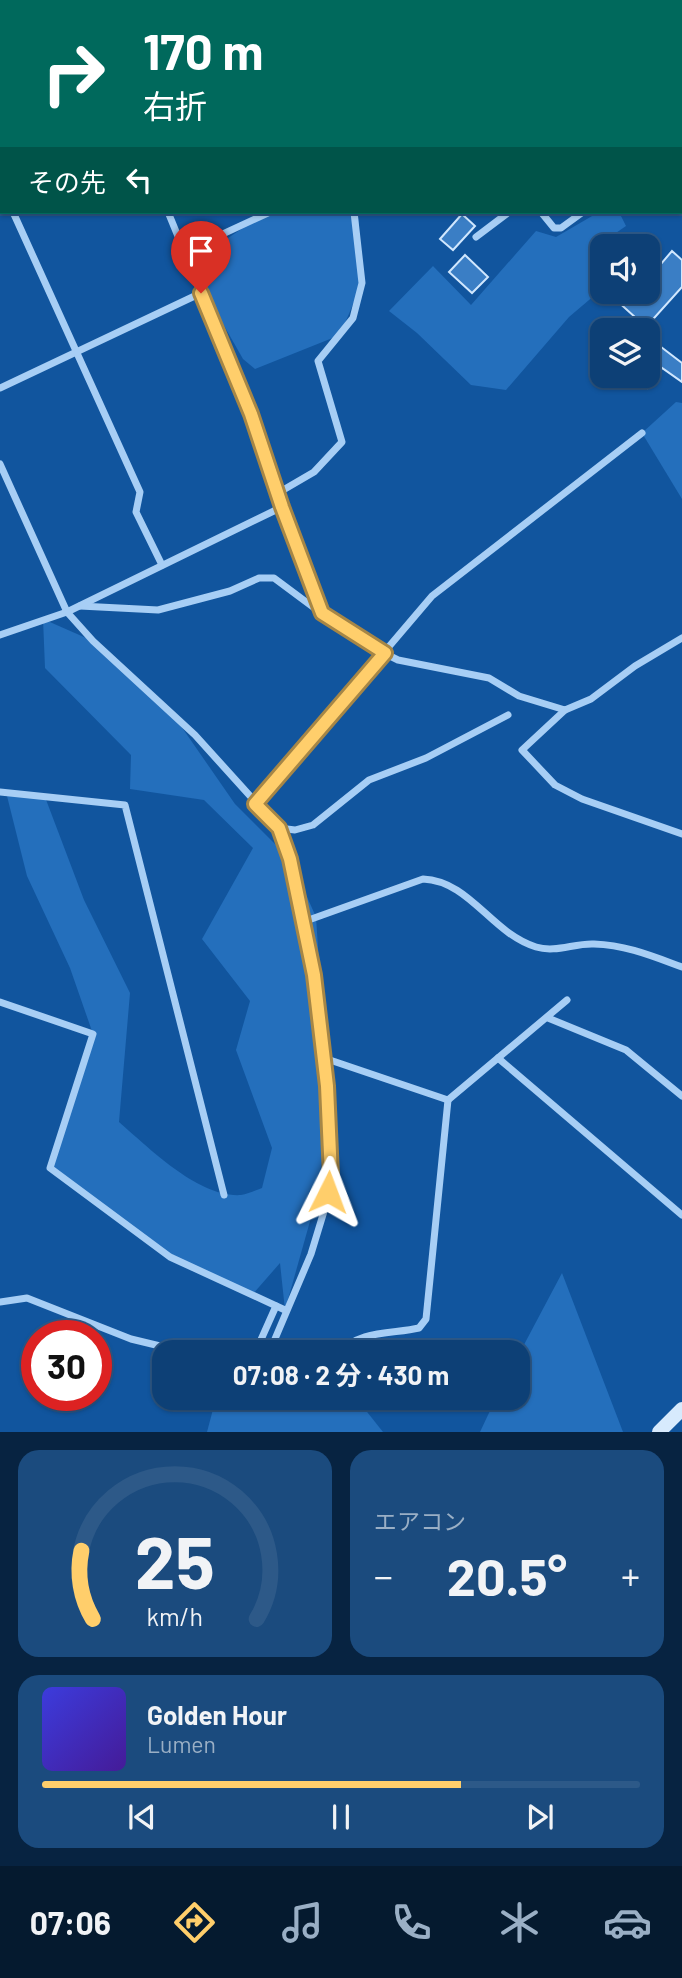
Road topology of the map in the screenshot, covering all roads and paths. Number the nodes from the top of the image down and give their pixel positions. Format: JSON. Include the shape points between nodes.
{"nodes":[{"id":1,"x":14,"y":214,"type":"edge"},
{"id":2,"x":169,"y":214,"type":"edge"},
{"id":3,"x":266,"y":214,"type":"edge"},
{"id":4,"x":354,"y":214,"type":"edge"},
{"id":5,"x":506,"y":214,"type":"edge"},
{"id":6,"x":543,"y":214,"type":"edge"},
{"id":7,"x":580,"y":214,"type":"edge"},
{"id":8,"x":476,"y":237,"type":"dead end"},
{"id":9,"x":184,"y":252,"type":"junction"},
{"id":10,"x":201,"y":293,"type":"junction"},
{"id":11,"x":76,"y":352,"type":"junction"},
{"id":12,"x":0,"y":388,"type":"edge"},
{"id":13,"x":642,"y":433,"type":"dead end"},
{"id":14,"x":0,"y":464,"type":"edge"},
{"id":15,"x":278,"y":493,"type":"junction"},
{"id":16,"x":282,"y":507,"type":"junction"},
{"id":17,"x":162,"y":565,"type":"junction"},
{"id":18,"x":79,"y":606,"type":"junction"},
{"id":19,"x":67,"y":612,"type":"junction"},
{"id":20,"x":322,"y":613,"type":"junction"},
{"id":21,"x":0,"y":635,"type":"edge"},
{"id":22,"x":682,"y":638,"type":"edge"},
{"id":23,"x":385,"y":653,"type":"junction"},
{"id":24,"x":565,"y":710,"type":"junction"},
{"id":25,"x":508,"y":715,"type":"dead end"},
{"id":26,"x":0,"y":792,"type":"edge"},
{"id":27,"x":255,"y":804,"type":"junction"},
{"id":28,"x":279,"y":828,"type":"junction"},
{"id":29,"x":682,"y":834,"type":"edge"},
{"id":30,"x":303,"y":922,"type":"junction"},
{"id":31,"x":682,"y":968,"type":"edge"},
{"id":32,"x":567,"y":1000,"type":"dead end"},
{"id":33,"x":0,"y":1002,"type":"edge"},
{"id":34,"x":548,"y":1018,"type":"junction"},
{"id":35,"x":324,"y":1058,"type":"junction"},
{"id":36,"x":498,"y":1058,"type":"junction"},
{"id":37,"x":682,"y":1096,"type":"edge"},
{"id":38,"x":448,"y":1100,"type":"junction"},
{"id":39,"x":224,"y":1195,"type":"dead end"},
{"id":40,"x":682,"y":1215,"type":"edge"},
{"id":41,"x":0,"y":1302,"type":"edge"},
{"id":42,"x":276,"y":1306,"type":"junction"},
{"id":43,"x":285,"y":1310,"type":"junction"},
{"id":44,"x":261,"y":1340,"type":"edge"},
{"id":45,"x":274,"y":1340,"type":"edge"},
{"id":46,"x":357,"y":1340,"type":"edge"},
{"id":47,"x":152,"y":1344,"type":"edge"},
{"id":48,"x":682,"y":1409,"type":"edge"},
{"id":49,"x":659,"y":1432,"type":"edge"}],
"edges":[{"from":1,"to":11,"type":"street"},
{"from":2,"to":9,"type":"street"},
{"from":3,"to":9,"type":"street"},
{"from":4,"to":15,"type":"street","via":[[362,283],[353,318],[318,361],[342,442],[314,472]]},
{"from":5,"to":8,"type":"street"},
{"from":6,"to":7,"type":"street","via":[[554,228]]},
{"from":9,"to":10,"type":"street"},
{"from":10,"to":11,"type":"street"},
{"from":10,"to":15,"type":"street"},
{"from":11,"to":12,"type":"street"},
{"from":11,"to":17,"type":"street","via":[[140,492],[136,512]]},
{"from":13,"to":23,"type":"street","via":[[432,596]]},
{"from":14,"to":19,"type":"street"},
{"from":15,"to":16,"type":"street"},
{"from":16,"to":17,"type":"street"},
{"from":16,"to":20,"type":"street"},
{"from":17,"to":18,"type":"street"},
{"from":18,"to":19,"type":"street"},
{"from":18,"to":20,"type":"street","via":[[158,610],[259,578],[274,578]]},
{"from":19,"to":21,"type":"street"},
{"from":19,"to":27,"type":"street","via":[[195,735]]},
{"from":20,"to":23,"type":"street"},
{"from":22,"to":24,"type":"street","via":[[591,699]]},
{"from":23,"to":24,"type":"street","via":[[398,660],[489,678],[519,696]]},
{"from":23,"to":27,"type":"street"},
{"from":24,"to":29,"type":"street","via":[[522,750],[555,785]]},
{"from":25,"to":28,"type":"street","via":[[426,758],[369,780],[313,825]]},
{"from":26,"to":39,"type":"street","via":[[125,805]]},
{"from":27,"to":28,"type":"street"},
{"from":28,"to":30,"type":"street"},
{"from":30,"to":31,"type":"street","via":[[423,879],[441,880],[534,946],[551,950],[591,943],[629,947]]},
{"from":30,"to":35,"type":"street"},
{"from":32,"to":34,"type":"street"},
{"from":33,"to":42,"type":"street","via":[[93,1034],[50,1168],[170,1256]]},
{"from":34,"to":36,"type":"street"},
{"from":34,"to":37,"type":"street","via":[[626,1050]]},
{"from":35,"to":38,"type":"street"},
{"from":35,"to":43,"type":"street","via":[[331,1176],[311,1254]]},
{"from":36,"to":38,"type":"street"},
{"from":36,"to":40,"type":"street"},
{"from":38,"to":46,"type":"street","via":[[426,1319],[419,1328]]},
{"from":41,"to":47,"type":"street","via":[[27,1298]]},
{"from":42,"to":43,"type":"street"},
{"from":42,"to":44,"type":"street"},
{"from":43,"to":45,"type":"street"},
{"from":48,"to":49,"type":"street"}]}
